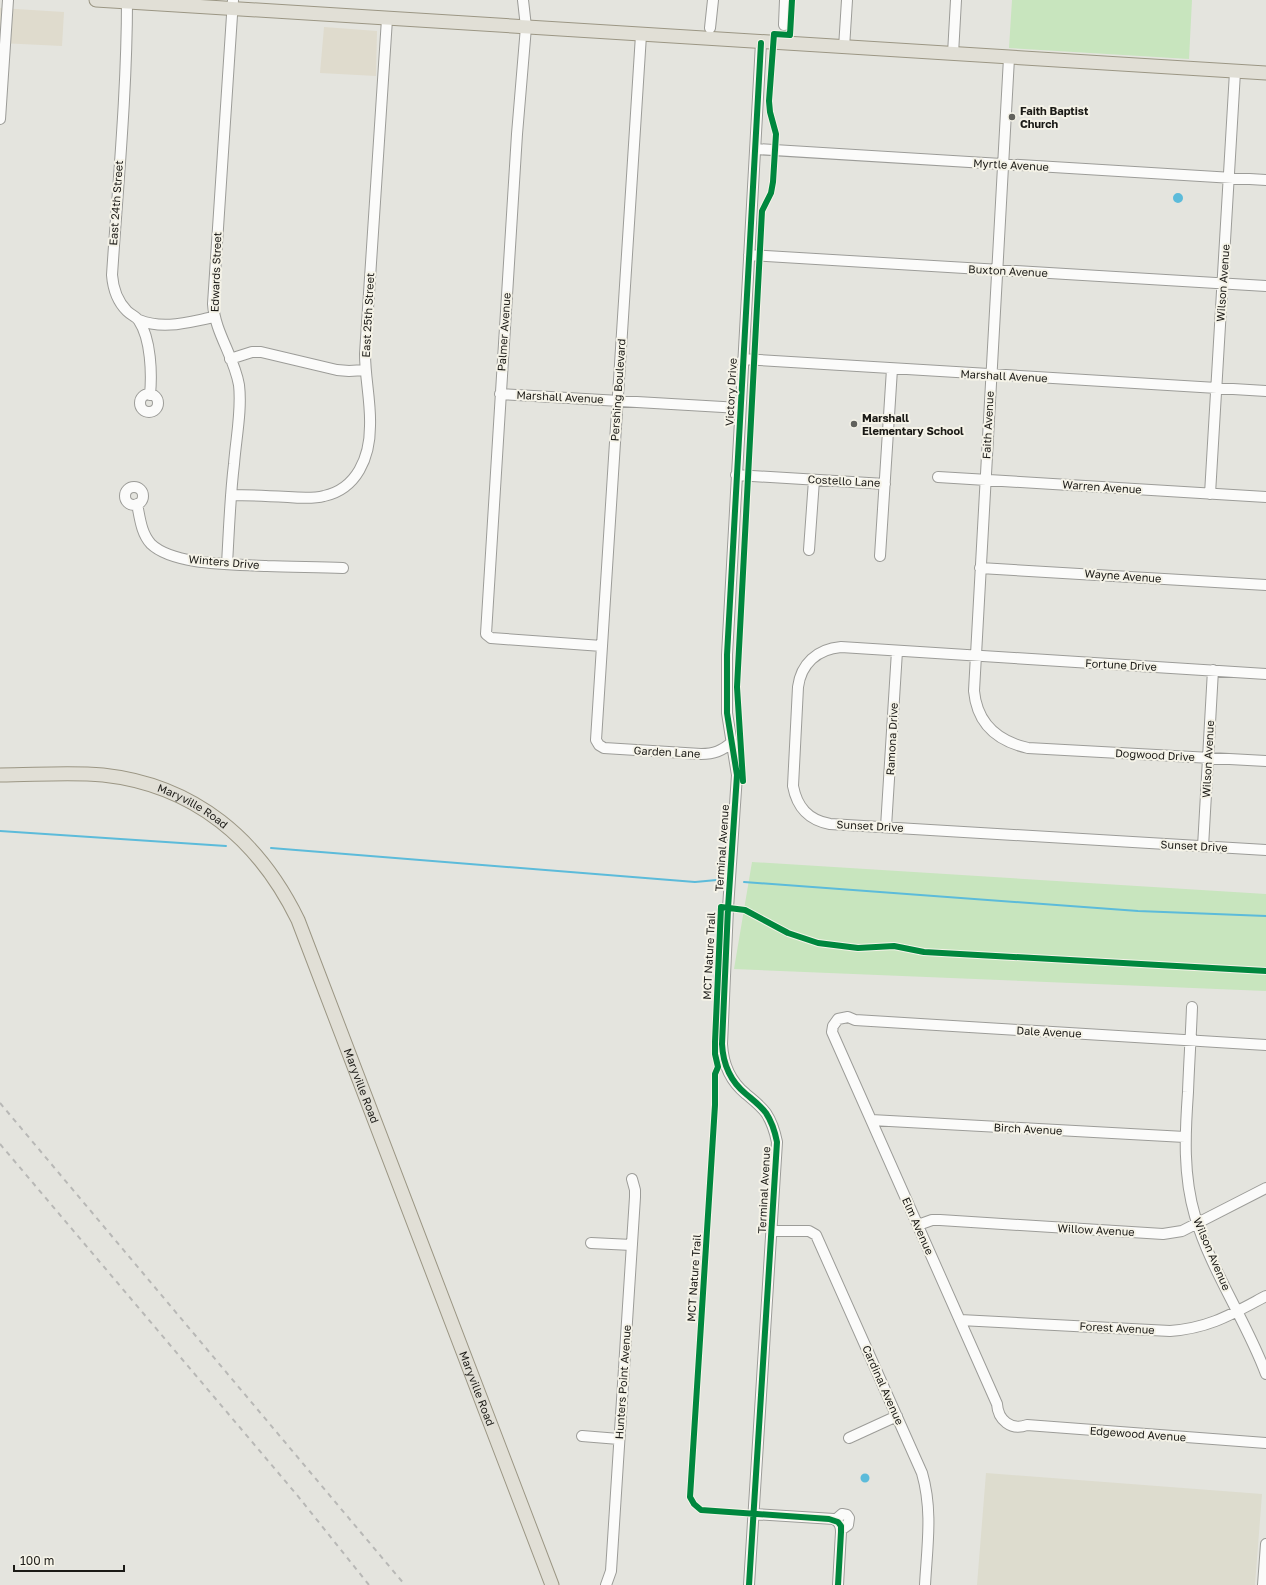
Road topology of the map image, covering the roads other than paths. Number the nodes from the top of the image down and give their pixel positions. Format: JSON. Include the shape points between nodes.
{"nodes":[{"id":1,"x":8,"y":0,"type":"edge"},
{"id":2,"x":96,"y":0,"type":"edge"},
{"id":3,"x":523,"y":0,"type":"edge"},
{"id":4,"x":712,"y":0,"type":"edge"},
{"id":5,"x":785,"y":0,"type":"edge"},
{"id":6,"x":847,"y":0,"type":"edge"},
{"id":7,"x":956,"y":0,"type":"edge"},
{"id":8,"x":127,"y":1,"type":"edge"},
{"id":9,"x":233,"y":4,"type":"edge"},
{"id":10,"x":387,"y":19,"type":"junction"},
{"id":11,"x":784,"y":25,"type":"dead end"},
{"id":12,"x":526,"y":27,"type":"junction"},
{"id":13,"x":710,"y":28,"type":"dead end"},
{"id":14,"x":641,"y":35,"type":"junction"},
{"id":15,"x":761,"y":42,"type":"junction"},
{"id":16,"x":844,"y":48,"type":"junction"},
{"id":17,"x":953,"y":54,"type":"junction"},
{"id":18,"x":1009,"y":58,"type":"junction"},
{"id":19,"x":1235,"y":72,"type":"junction"},
{"id":20,"x":1266,"y":73,"type":"edge"},
{"id":21,"x":0,"y":119,"type":"edge"},
{"id":22,"x":756,"y":149,"type":"junction"},
{"id":23,"x":1003,"y":164,"type":"junction"},
{"id":24,"x":1230,"y":178,"type":"junction"},
{"id":25,"x":1266,"y":180,"type":"edge"},
{"id":26,"x":749,"y":254,"type":"junction"},
{"id":27,"x":997,"y":270,"type":"junction"},
{"id":28,"x":1222,"y":284,"type":"junction"},
{"id":29,"x":1266,"y":286,"type":"edge"},
{"id":30,"x":214,"y":316,"type":"junction"},
{"id":31,"x":139,"y":320,"type":"junction"},
{"id":32,"x":230,"y":359,"type":"junction"},
{"id":33,"x":743,"y":359,"type":"junction"},
{"id":34,"x":892,"y":369,"type":"junction"},
{"id":35,"x":365,"y":370,"type":"junction"},
{"id":36,"x":991,"y":375,"type":"junction"},
{"id":37,"x":1216,"y":388,"type":"junction"},
{"id":38,"x":1266,"y":391,"type":"edge"},
{"id":39,"x":500,"y":394,"type":"junction"},
{"id":40,"x":150,"y":395,"type":"dead end"},
{"id":41,"x":617,"y":400,"type":"junction"},
{"id":42,"x":740,"y":408,"type":"junction"},
{"id":43,"x":736,"y":475,"type":"junction"},
{"id":44,"x":938,"y":477,"type":"dead end"},
{"id":45,"x":814,"y":480,"type":"junction"},
{"id":46,"x":985,"y":480,"type":"junction"},
{"id":47,"x":885,"y":484,"type":"junction"},
{"id":48,"x":1210,"y":494,"type":"junction"},
{"id":49,"x":230,"y":495,"type":"junction"},
{"id":50,"x":1266,"y":497,"type":"edge"},
{"id":51,"x":137,"y":504,"type":"dead end"},
{"id":52,"x":809,"y":550,"type":"dead end"},
{"id":53,"x":880,"y":556,"type":"dead end"},
{"id":54,"x":227,"y":564,"type":"junction"},
{"id":55,"x":343,"y":568,"type":"dead end"},
{"id":56,"x":980,"y":568,"type":"junction"},
{"id":57,"x":1266,"y":585,"type":"edge"},
{"id":58,"x":602,"y":646,"type":"junction"},
{"id":59,"x":897,"y":651,"type":"junction"},
{"id":60,"x":976,"y":656,"type":"junction"},
{"id":61,"x":1213,"y":670,"type":"junction"},
{"id":62,"x":1266,"y":674,"type":"edge"},
{"id":63,"x":732,"y":742,"type":"junction"},
{"id":64,"x":599,"y":745,"type":"joint"},
{"id":65,"x":1043,"y":749,"type":"joint"},
{"id":66,"x":1208,"y":758,"type":"junction"},
{"id":67,"x":1266,"y":761,"type":"edge"},
{"id":68,"x":0,"y":775,"type":"edge"},
{"id":69,"x":886,"y":827,"type":"junction"},
{"id":70,"x":1203,"y":847,"type":"junction"},
{"id":71,"x":1266,"y":850,"type":"edge"},
{"id":72,"x":1192,"y":1007,"type":"dead end"},
{"id":73,"x":835,"y":1022,"type":"joint"},
{"id":74,"x":1190,"y":1040,"type":"junction"},
{"id":75,"x":1266,"y":1045,"type":"edge"},
{"id":76,"x":871,"y":1120,"type":"junction"},
{"id":77,"x":1186,"y":1137,"type":"junction"},
{"id":78,"x":632,"y":1179,"type":"dead end"},
{"id":79,"x":1266,"y":1188,"type":"edge"},
{"id":80,"x":1197,"y":1223,"type":"junction"},
{"id":81,"x":918,"y":1225,"type":"junction"},
{"id":82,"x":772,"y":1231,"type":"junction"},
{"id":83,"x":590,"y":1243,"type":"dead end"},
{"id":84,"x":632,"y":1245,"type":"junction"},
{"id":85,"x":1266,"y":1296,"type":"edge"},
{"id":86,"x":1238,"y":1311,"type":"junction"},
{"id":87,"x":960,"y":1320,"type":"junction"},
{"id":88,"x":1266,"y":1374,"type":"edge"},
{"id":89,"x":896,"y":1416,"type":"junction"},
{"id":90,"x":1011,"y":1426,"type":"joint"},
{"id":91,"x":582,"y":1436,"type":"dead end"},
{"id":92,"x":849,"y":1438,"type":"dead end"},
{"id":93,"x":619,"y":1439,"type":"junction"},
{"id":94,"x":1266,"y":1443,"type":"edge"},
{"id":95,"x":754,"y":1514,"type":"junction"},
{"id":96,"x":1266,"y":1544,"type":"edge"},
{"id":97,"x":552,"y":1585,"type":"edge"},
{"id":98,"x":606,"y":1585,"type":"edge"},
{"id":99,"x":749,"y":1585,"type":"edge"},
{"id":100,"x":838,"y":1585,"type":"edge"},
{"id":101,"x":925,"y":1585,"type":"edge"},
{"id":102,"x":1263,"y":1585,"type":"edge"}],
"edges":[{"from":1,"to":21,"type":"street"},
{"from":2,"to":8,"type":"main road"},
{"from":3,"to":12,"type":"street","name":"Palmer Avenue"},
{"from":4,"to":13,"type":"street"},
{"from":5,"to":11,"type":"street"},
{"from":6,"to":16,"type":"street"},
{"from":7,"to":17,"type":"street"},
{"from":8,"to":9,"type":"main road"},
{"from":8,"to":31,"type":"street","name":"East 24th Street","via":[[112,275],[115,293],[128,312]]},
{"from":9,"to":10,"type":"main road"},
{"from":9,"to":30,"type":"street","name":"Edwards Street"},
{"from":10,"to":12,"type":"main road"},
{"from":10,"to":35,"type":"street","name":"East 25th Street"},
{"from":12,"to":14,"type":"main road"},
{"from":12,"to":39,"type":"street","name":"Palmer Avenue"},
{"from":14,"to":15,"type":"main road"},
{"from":14,"to":41,"type":"street","name":"Pershing Boulevard"},
{"from":15,"to":16,"type":"main road"},
{"from":15,"to":22,"type":"street","name":"Victory Drive"},
{"from":16,"to":17,"type":"main road"},
{"from":17,"to":18,"type":"main road"},
{"from":18,"to":19,"type":"main road"},
{"from":18,"to":23,"type":"street","name":"Faith Avenue"},
{"from":19,"to":20,"type":"main road"},
{"from":19,"to":24,"type":"street","name":"Wilson Avenue"},
{"from":22,"to":23,"type":"street","name":"Myrtle Avenue"},
{"from":22,"to":26,"type":"street","name":"Victory Drive"},
{"from":23,"to":24,"type":"street","name":"Myrtle Avenue"},
{"from":23,"to":27,"type":"street","name":"Faith Avenue"},
{"from":24,"to":25,"type":"street","name":"Myrtle Avenue"},
{"from":24,"to":28,"type":"street","name":"Wilson Avenue"},
{"from":26,"to":27,"type":"street","name":"Buxton Avenue"},
{"from":26,"to":33,"type":"street","name":"Victory Drive"},
{"from":27,"to":28,"type":"street","name":"Buxton Avenue"},
{"from":27,"to":36,"type":"street","name":"Faith Avenue"},
{"from":28,"to":29,"type":"street","name":"Buxton Avenue"},
{"from":28,"to":37,"type":"street","name":"Wilson Avenue"},
{"from":30,"to":31,"type":"street","via":[[166,326]]},
{"from":30,"to":32,"type":"street","name":"Edwards Street"},
{"from":31,"to":40,"type":"street","via":[[149,350]]},
{"from":32,"to":35,"type":"street","via":[[261,352],[337,370]]},
{"from":32,"to":49,"type":"street","name":"Edwards Street","via":[[236,371],[240,403]]},
{"from":33,"to":34,"type":"street","name":"Marshall Avenue"},
{"from":33,"to":42,"type":"street","name":"Victory Drive"},
{"from":34,"to":36,"type":"street","name":"Marshall Avenue"},
{"from":34,"to":47,"type":"street","name":"Costello Lane"},
{"from":35,"to":49,"type":"street","name":"East 25th Street","via":[[370,413],[369,440],[361,469],[349,484],[332,494],[313,498]]},
{"from":36,"to":37,"type":"street","name":"Marshall Avenue"},
{"from":36,"to":46,"type":"street","name":"Faith Avenue"},
{"from":37,"to":38,"type":"street","name":"Marshall Avenue"},
{"from":37,"to":48,"type":"street","name":"Wilson Avenue"},
{"from":39,"to":41,"type":"street","name":"Marshall Avenue"},
{"from":39,"to":58,"type":"street","name":"Palmer Avenue","via":[[486,634],[491,638]]},
{"from":41,"to":42,"type":"street","name":"Marshall Avenue"},
{"from":41,"to":58,"type":"street","name":"Pershing Boulevard"},
{"from":42,"to":43,"type":"street","name":"Victory Drive"},
{"from":43,"to":45,"type":"street","name":"Costello Lane"},
{"from":43,"to":63,"type":"street","name":"Victory Drive","via":[[726,676],[727,713]]},
{"from":44,"to":46,"type":"street","name":"Warren Avenue"},
{"from":45,"to":47,"type":"street","name":"Costello Lane"},
{"from":45,"to":52,"type":"street"},
{"from":46,"to":48,"type":"street","name":"Warren Avenue"},
{"from":46,"to":56,"type":"street","name":"Faith Avenue"},
{"from":47,"to":53,"type":"street"},
{"from":48,"to":50,"type":"street","name":"Warren Avenue"},
{"from":49,"to":54,"type":"street","name":"Edwards Street"},
{"from":51,"to":54,"type":"street","name":"Winters Drive","via":[[144,532],[157,549],[184,559]]},
{"from":54,"to":55,"type":"street","name":"Winters Drive"},
{"from":56,"to":57,"type":"street","name":"Wayne Avenue"},
{"from":56,"to":60,"type":"street","name":"Faith Avenue"},
{"from":58,"to":64,"type":"street","name":"Pershing Boulevard","via":[[596,740]]},
{"from":59,"to":60,"type":"street","name":"Sunset Drive"},
{"from":59,"to":69,"type":"street","name":"Ramona Drive"},
{"from":59,"to":69,"type":"street","name":"Sunset Drive","via":[[841,647],[823,651],[804,668],[798,687],[793,786],[799,804],[808,815],[824,823]]},
{"from":60,"to":61,"type":"street","name":"Fortune Drive"},
{"from":60,"to":65,"type":"street","name":"Faith Avenue","via":[[975,703],[984,720],[1006,741],[1028,748]]},
{"from":61,"to":62,"type":"street","name":"Fortune Drive"},
{"from":61,"to":66,"type":"street","name":"Wilson Avenue"},
{"from":63,"to":64,"type":"street","name":"Garden Lane","via":[[723,749],[709,754],[604,748]]},
{"from":63,"to":82,"type":"street","name":"Terminal Avenue","via":[[736,763],[736,788],[728,908],[723,1052],[731,1077],[744,1093],[760,1106],[774,1131],[777,1152]]},
{"from":65,"to":66,"type":"street","name":"Dogwood Drive"},
{"from":66,"to":67,"type":"street","name":"Dogwood Drive"},
{"from":66,"to":70,"type":"street","name":"Wilson Avenue"},
{"from":68,"to":97,"type":"main road","name":"Maryville Road","via":[[85,774],[131,780],[162,789],[196,805],[234,831],[277,881],[298,920]]},
{"from":69,"to":70,"type":"street","name":"Sunset Drive"},
{"from":70,"to":71,"type":"street","name":"Sunset Drive"},
{"from":72,"to":74,"type":"street","name":"Wilson Avenue"},
{"from":73,"to":74,"type":"street","name":"Dale Avenue","via":[[842,1017],[848,1017],[855,1020]]},
{"from":73,"to":76,"type":"street","name":"Elm Avenue","via":[[834,1036]]},
{"from":74,"to":75,"type":"street","name":"Dale Avenue"},
{"from":74,"to":77,"type":"street","name":"Wilson Avenue"},
{"from":76,"to":77,"type":"street","name":"Birch Avenue"},
{"from":76,"to":81,"type":"street","name":"Elm Avenue"},
{"from":77,"to":80,"type":"street","name":"Wilson Avenue","via":[[1187,1175]]},
{"from":78,"to":84,"type":"street","name":"Hunters Point Avenue","via":[[635,1190]]},
{"from":79,"to":80,"type":"street","name":"Willow Avenue"},
{"from":80,"to":81,"type":"street","name":"Willow Avenue","via":[[1182,1231],[1163,1234],[940,1220]]},
{"from":80,"to":86,"type":"street","name":"Wilson Avenue","via":[[1208,1252]]},
{"from":81,"to":87,"type":"street","name":"Elm Avenue"},
{"from":82,"to":89,"type":"street","name":"Cardinal Avenue","via":[[809,1232],[816,1235]]},
{"from":82,"to":95,"type":"street","name":"Terminal Avenue"},
{"from":83,"to":84,"type":"street"},
{"from":84,"to":93,"type":"street","name":"Hunters Point Avenue"},
{"from":85,"to":86,"type":"street","name":"Forest Avenue"},
{"from":86,"to":87,"type":"street","name":"Forest Avenue","via":[[1200,1327],[1170,1331]]},
{"from":86,"to":88,"type":"street","name":"Wilson Avenue"},
{"from":87,"to":90,"type":"street","name":"Elm Avenue","via":[[997,1404],[1000,1417]]},
{"from":89,"to":92,"type":"street"},
{"from":89,"to":101,"type":"street","name":"Cardinal Avenue","via":[[922,1473],[929,1502]]},
{"from":90,"to":94,"type":"street","name":"Edgewood Avenue","via":[[1027,1425]]},
{"from":91,"to":93,"type":"street"},
{"from":93,"to":98,"type":"street","name":"Hunters Point Avenue","via":[[611,1571]]},
{"from":95,"to":99,"type":"street","name":"Terminal Avenue"},
{"from":95,"to":100,"type":"street","via":[[836,1520],[841,1530]]},
{"from":96,"to":102,"type":"street"}]}
